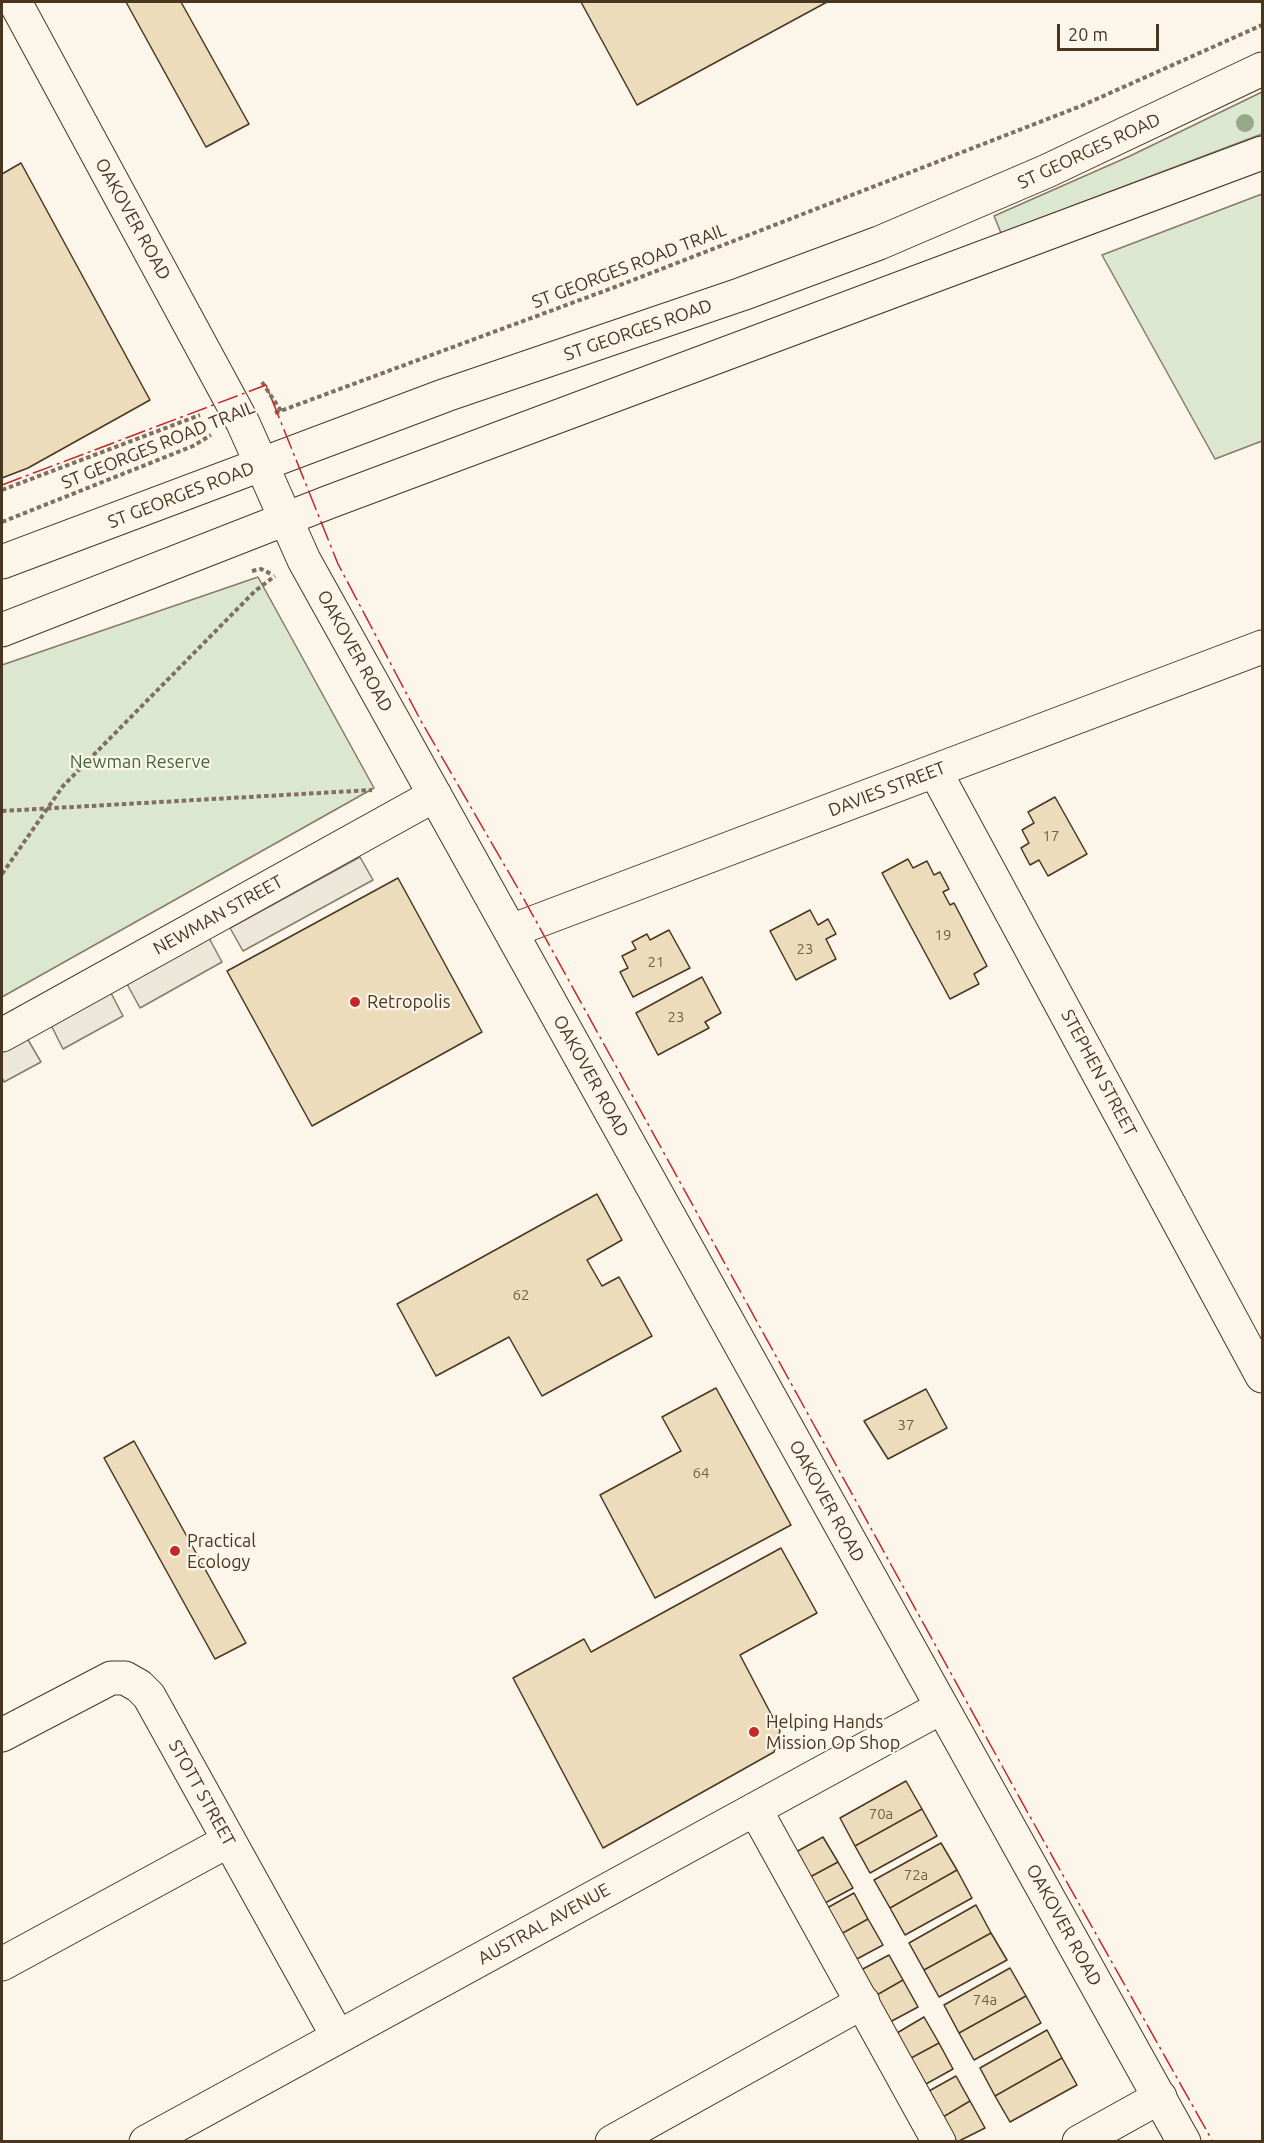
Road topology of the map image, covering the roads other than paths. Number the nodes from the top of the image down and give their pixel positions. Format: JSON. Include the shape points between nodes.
{"nodes":[{"id":1,"x":15,"y":2,"type":"edge"},
{"id":2,"x":1263,"y":69,"type":"edge"},
{"id":3,"x":1263,"y":153,"type":"edge"},
{"id":4,"x":262,"y":465,"type":"junction"},
{"id":5,"x":285,"y":518,"type":"junction"},
{"id":6,"x":2,"y":562,"type":"edge"},
{"id":7,"x":2,"y":630,"type":"edge"},
{"id":8,"x":1263,"y":647,"type":"edge"},
{"id":9,"x":935,"y":771,"type":"junction"},
{"id":10,"x":435,"y":795,"type":"junction"},
{"id":11,"x":511,"y":931,"type":"junction"},
{"id":12,"x":2,"y":1035,"type":"edge"},
{"id":13,"x":1263,"y":1376,"type":"edge"},
{"id":14,"x":942,"y":1707,"type":"junction"},
{"id":15,"x":2,"y":1735,"type":"edge"},
{"id":16,"x":755,"y":1809,"type":"junction"},
{"id":17,"x":228,"y":1841,"type":"junction"},
{"id":18,"x":2,"y":1964,"type":"edge"},
{"id":19,"x":863,"y":2002,"type":"junction"},
{"id":20,"x":338,"y":2037,"type":"junction"},
{"id":21,"x":1160,"y":2097,"type":"junction"},
{"id":22,"x":146,"y":2142,"type":"edge"},
{"id":23,"x":612,"y":2142,"type":"edge"},
{"id":24,"x":939,"y":2142,"type":"edge"},
{"id":25,"x":1079,"y":2142,"type":"edge"},
{"id":26,"x":1185,"y":2142,"type":"edge"}],
"edges":[{"from":1,"to":4,"type":"main road","name":"OAKOVER ROAD","via":[[243,423]]},
{"from":2,"to":4,"type":"main road","name":"ST GEORGES ROAD","via":[[1047,171],[879,243],[446,395]]},
{"from":3,"to":5,"type":"main road"},
{"from":4,"to":5,"type":"main road","name":"OAKOVER ROAD"},
{"from":4,"to":6,"type":"main road","name":"ST GEORGES ROAD"},
{"from":5,"to":7,"type":"main road"},
{"from":5,"to":10,"type":"main road","name":"OAKOVER ROAD","via":[[304,560]]},
{"from":8,"to":9,"type":"main road","name":"DAVIES STREET"},
{"from":9,"to":11,"type":"main road","name":"DAVIES STREET"},
{"from":9,"to":13,"type":"main road","name":"STEPHEN STREET"},
{"from":10,"to":11,"type":"main road","name":"OAKOVER ROAD"},
{"from":10,"to":12,"type":"main road","name":"NEWMAN STREET"},
{"from":11,"to":14,"type":"main road","name":"OAKOVER ROAD"},
{"from":14,"to":16,"type":"main road","name":"AUSTRAL AVENUE"},
{"from":14,"to":21,"type":"main road","name":"OAKOVER ROAD"},
{"from":15,"to":17,"type":"main road","name":"STOTT STREET","via":[[90,1687],[111,1678],[125,1678],[149,1696]]},
{"from":16,"to":19,"type":"main road"},
{"from":16,"to":20,"type":"main road","name":"AUSTRAL AVENUE"},
{"from":17,"to":18,"type":"main road"},
{"from":17,"to":20,"type":"main road","name":"STOTT STREET"},
{"from":19,"to":23,"type":"main road"},
{"from":19,"to":24,"type":"main road"},
{"from":20,"to":22,"type":"main road","name":"AUSTRAL AVENUE"},
{"from":21,"to":25,"type":"main road"},
{"from":21,"to":26,"type":"main road","name":"OAKOVER ROAD"}]}
